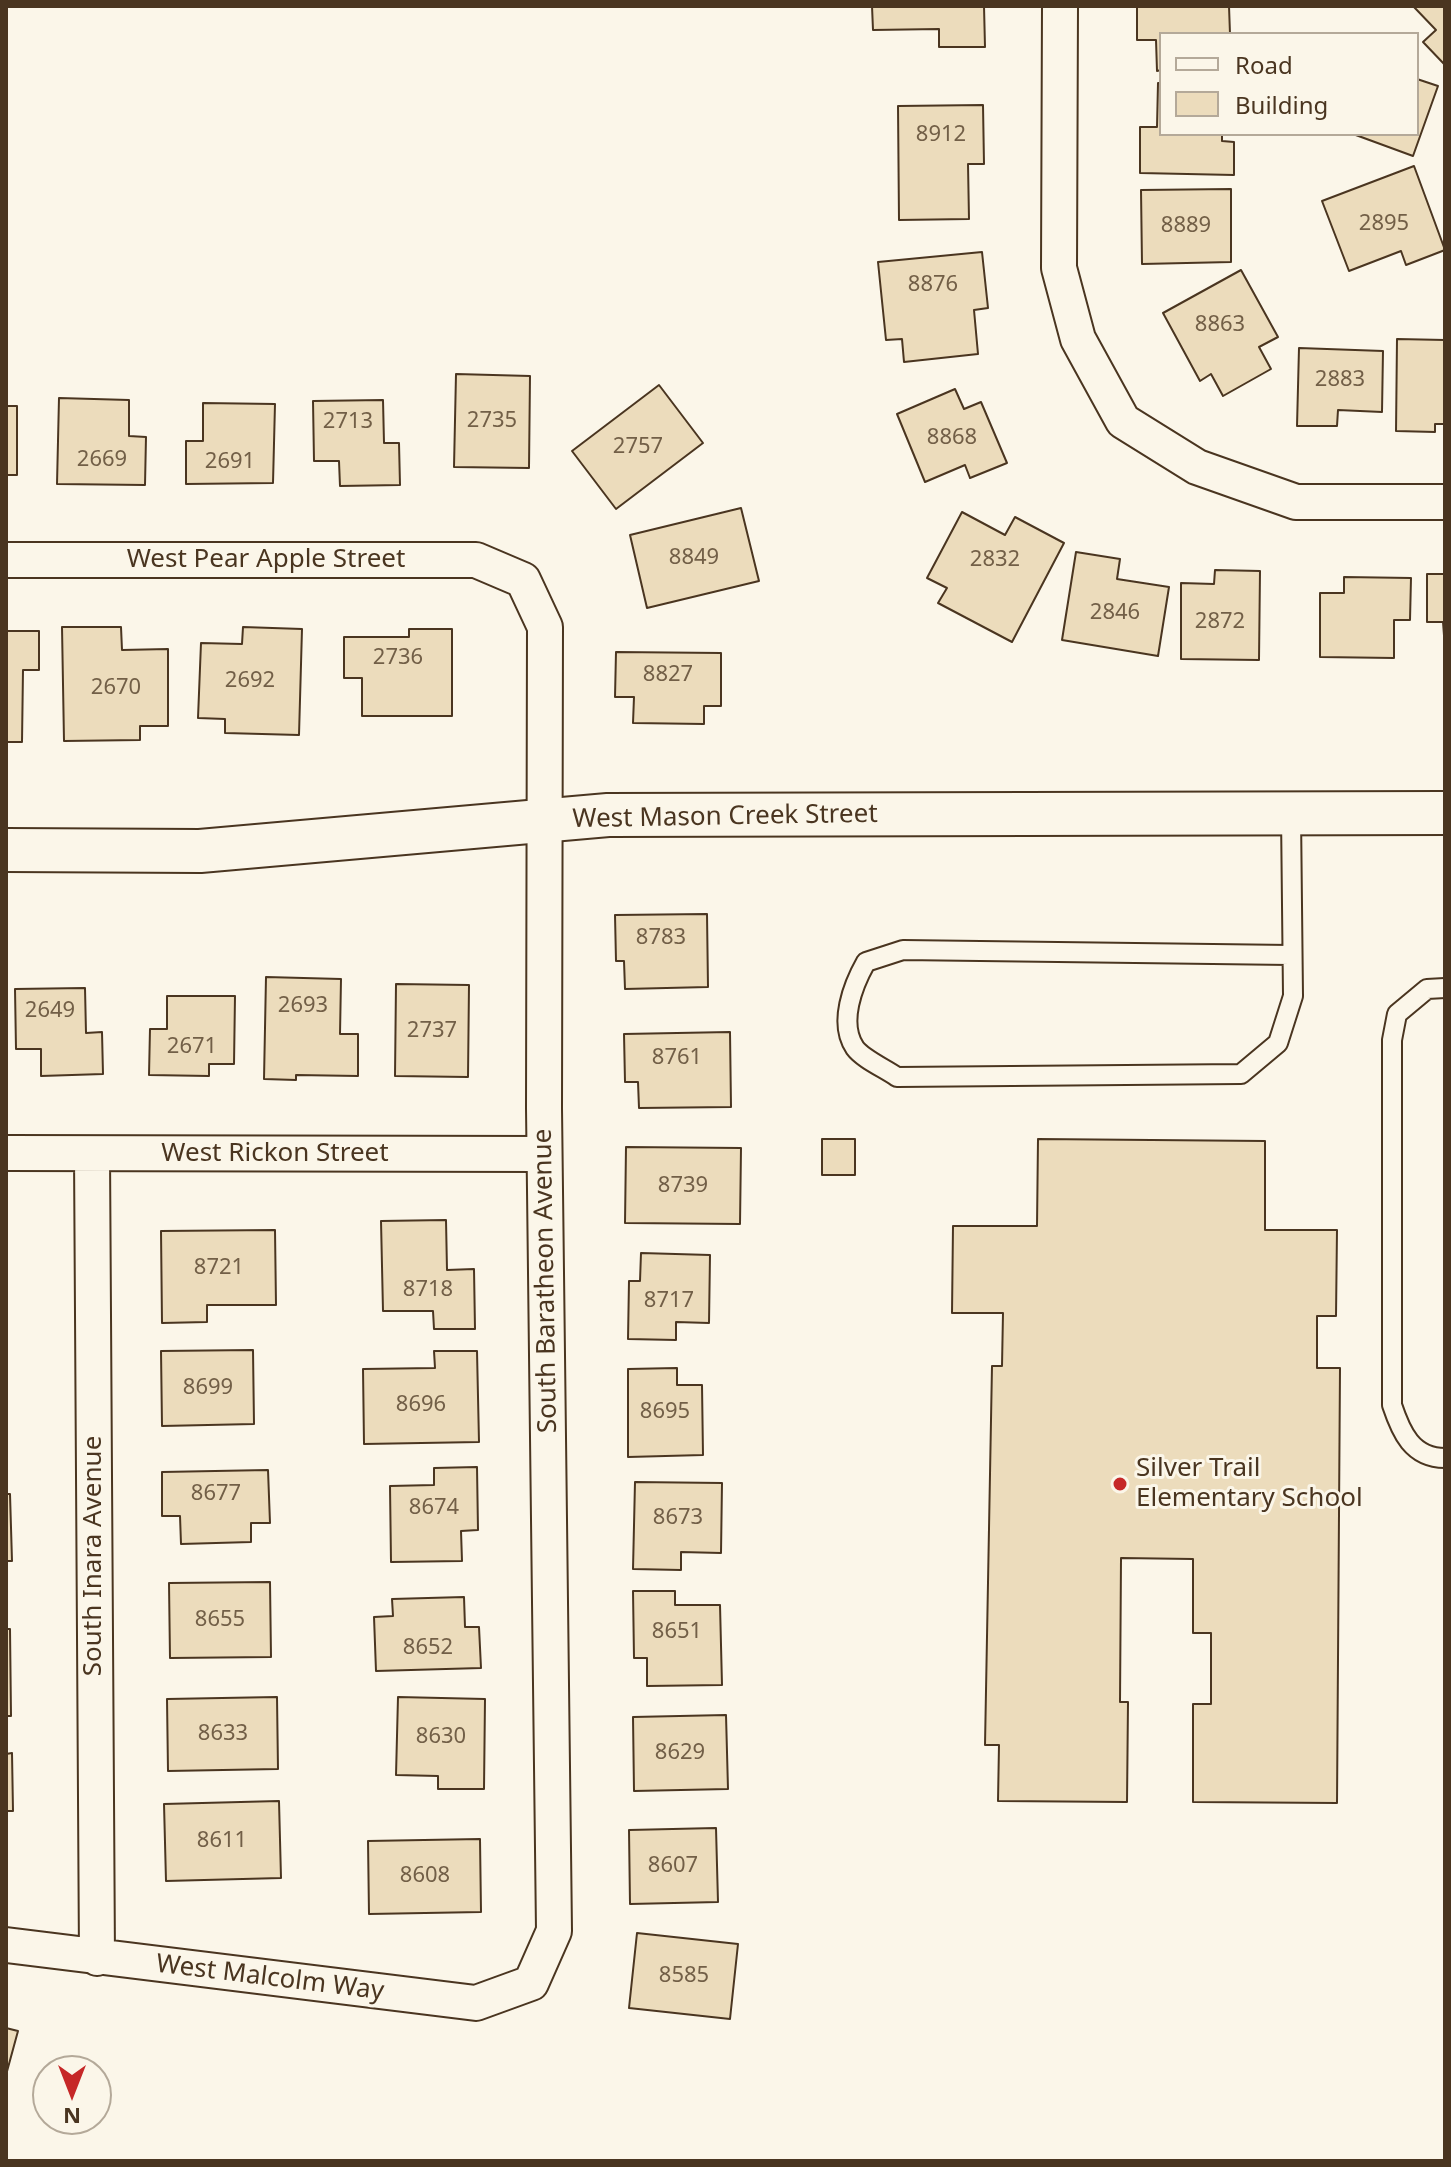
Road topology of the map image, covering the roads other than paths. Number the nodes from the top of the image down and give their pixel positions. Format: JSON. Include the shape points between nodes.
{"nodes":[{"id":1,"x":1060,"y":6,"type":"edge"},
{"id":2,"x":1445,"y":502,"type":"edge"},
{"id":3,"x":6,"y":560,"type":"edge"},
{"id":4,"x":523,"y":580,"type":"joint"},
{"id":5,"x":1445,"y":813,"type":"edge"},
{"id":6,"x":1291,"y":814,"type":"junction"},
{"id":7,"x":544,"y":821,"type":"junction"},
{"id":8,"x":6,"y":850,"type":"edge"},
{"id":9,"x":1290,"y":955,"type":"junction"},
{"id":10,"x":1445,"y":988,"type":"edge"},
{"id":11,"x":6,"y":1153,"type":"edge"},
{"id":12,"x":92,"y":1154,"type":"junction"},
{"id":13,"x":544,"y":1154,"type":"junction"},
{"id":14,"x":1445,"y":1458,"type":"edge"},
{"id":15,"x":6,"y":1945,"type":"edge"},
{"id":16,"x":97,"y":1958,"type":"junction"},
{"id":17,"x":531,"y":1983,"type":"joint"}],
"edges":[{"from":1,"to":2,"type":"street","via":[[1059,268],[1078,339],[1123,421],[1197,467],[1296,502]]},
{"from":3,"to":4,"type":"street","name":"West Pear Apple Street","via":[[476,560]]},
{"from":4,"to":7,"type":"street","name":"South Baratheon Avenue","via":[[545,627]]},
{"from":5,"to":6,"type":"street","name":"West Mason Creek Street"},
{"from":6,"to":7,"type":"street","name":"West Mason Creek Street","via":[[608,815]]},
{"from":6,"to":9,"type":"lane"},
{"from":7,"to":8,"type":"street","name":"West Mason Creek Street","via":[[200,851]]},
{"from":7,"to":13,"type":"street","name":"South Baratheon Avenue"},
{"from":9,"to":9,"type":"lane","via":[[1293,996],[1278,1043],[1241,1074],[897,1077],[855,1049],[848,1027],[852,987],[866,962],[903,950]]},
{"from":10,"to":14,"type":"lane","via":[[1427,989],[1397,1014],[1392,1040],[1392,1405],[1402,1437],[1430,1458]]},
{"from":11,"to":12,"type":"street","name":"West Rickon Street"},
{"from":12,"to":13,"type":"street","name":"West Rickon Street"},
{"from":12,"to":16,"type":"street","name":"South Inara Avenue"},
{"from":13,"to":17,"type":"street","name":"South Baratheon Avenue","via":[[554,1931]]},
{"from":15,"to":16,"type":"street","name":"West Malcolm Way"},
{"from":16,"to":17,"type":"street","name":"West Malcolm Way","via":[[476,2003]]}]}
